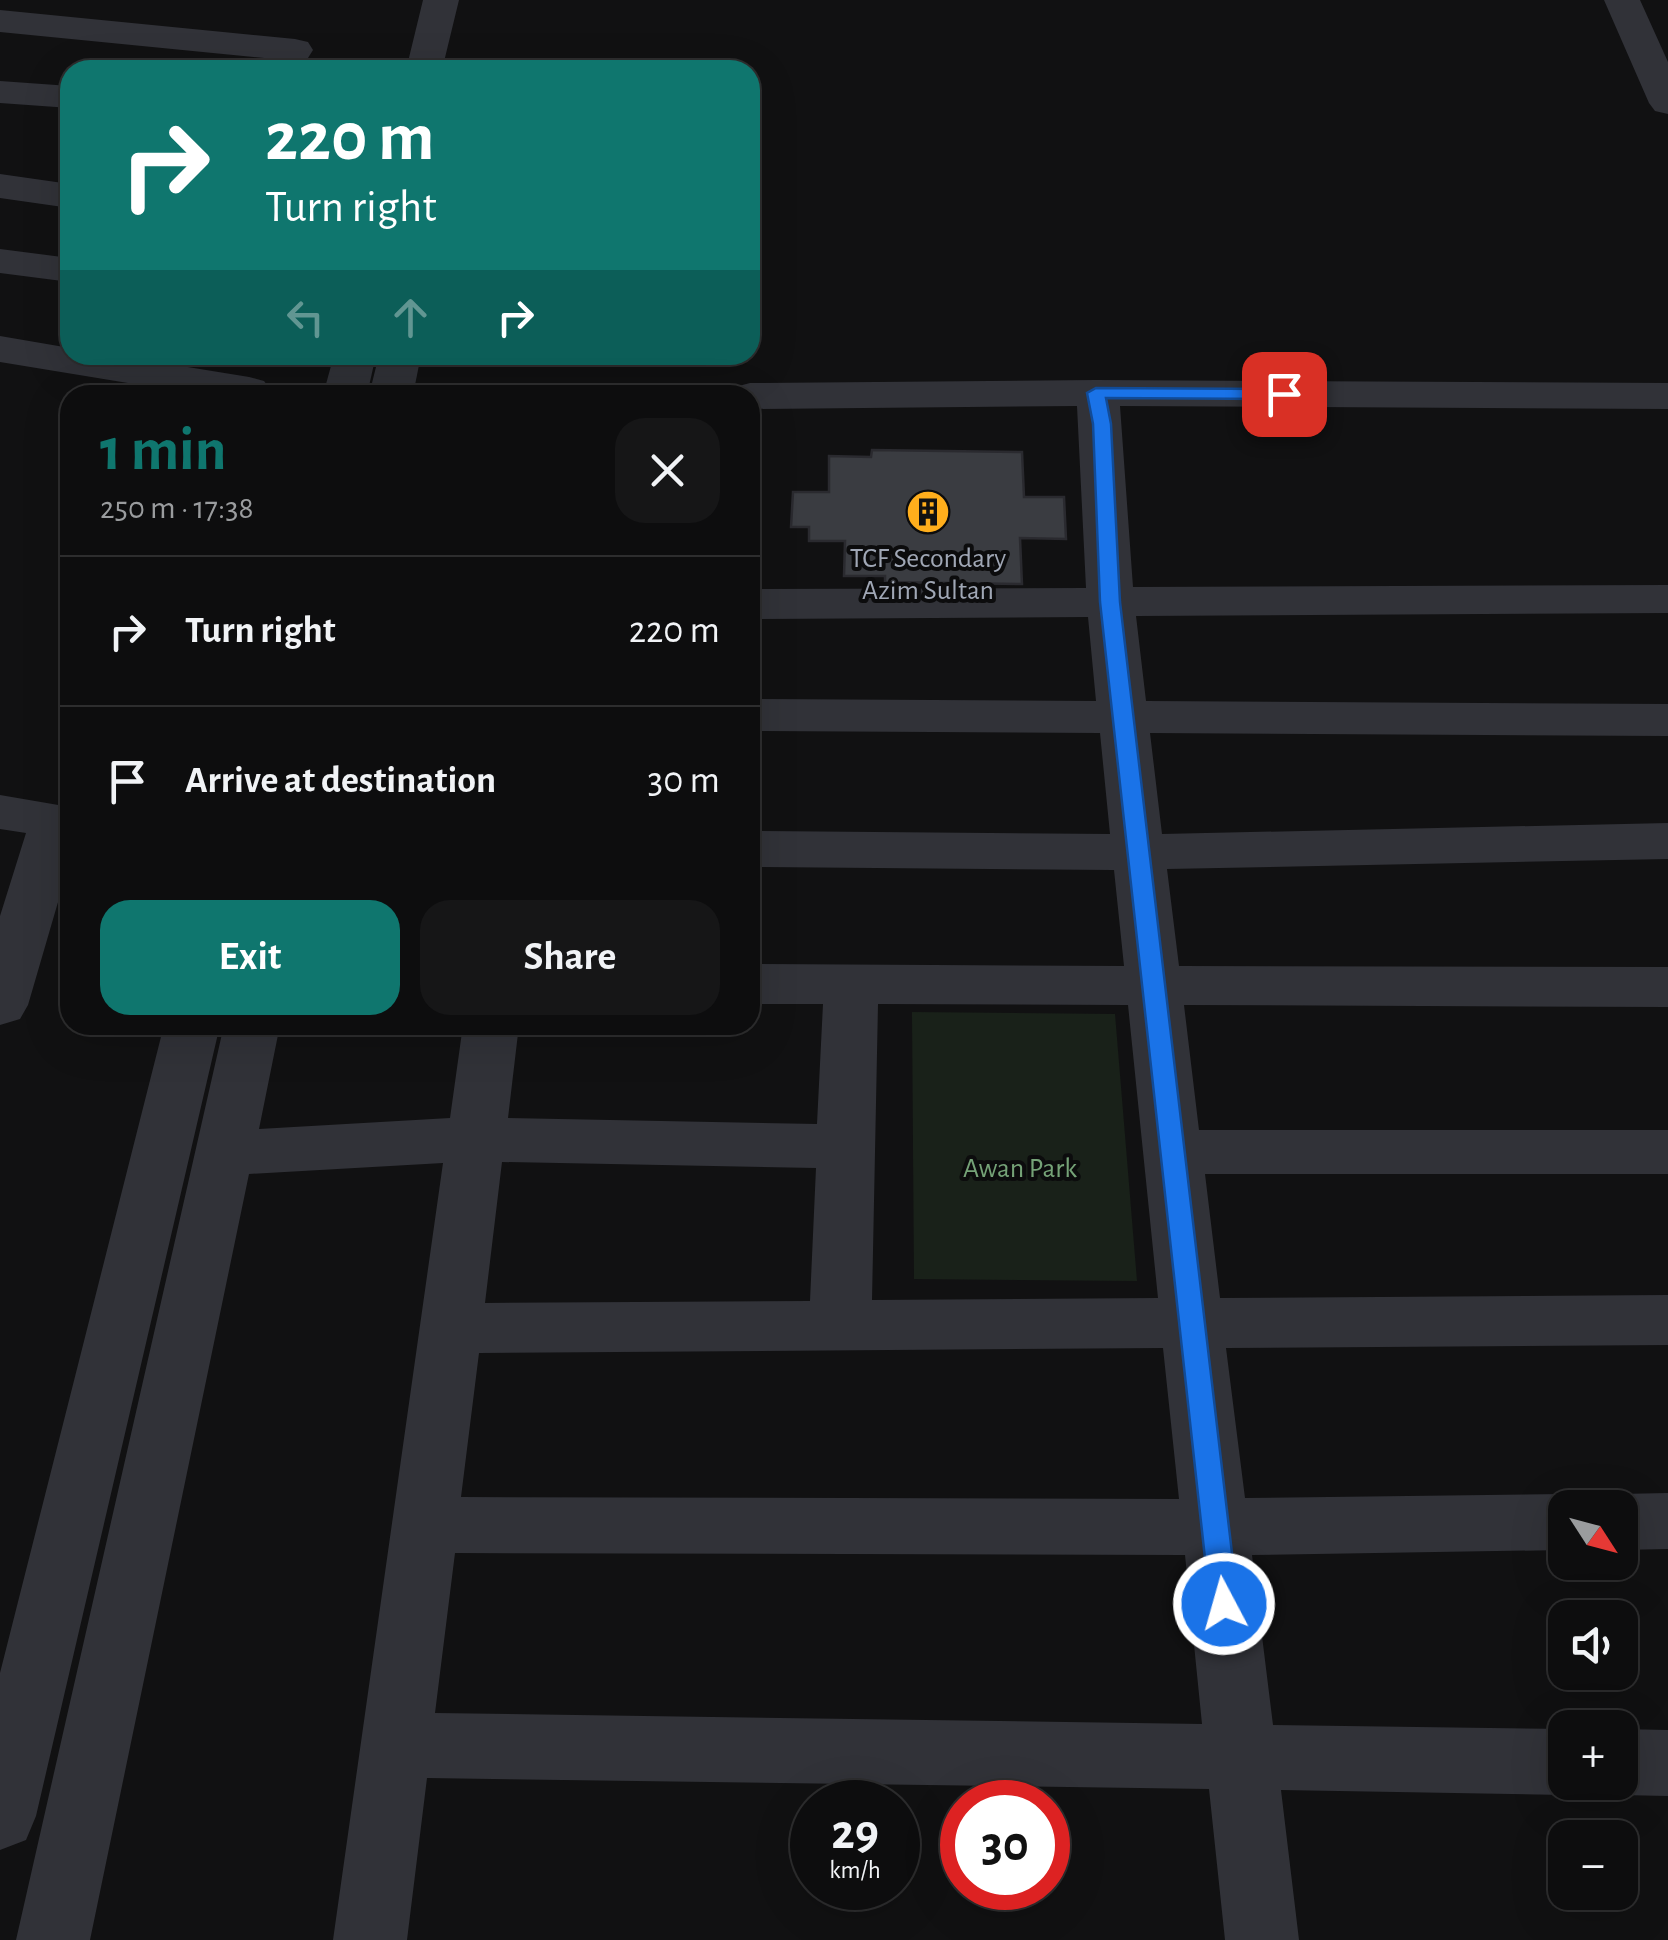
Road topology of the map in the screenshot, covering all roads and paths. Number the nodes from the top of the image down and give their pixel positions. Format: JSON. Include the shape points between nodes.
{"nodes":[{"id":1,"x":441,"y":0,"type":"edge"},
{"id":2,"x":1622,"y":0,"type":"edge"},
{"id":3,"x":0,"y":20,"type":"edge"},
{"id":4,"x":294,"y":50,"type":"dead end"},
{"id":5,"x":426,"y":60,"type":"edge"},
{"id":6,"x":0,"y":92,"type":"edge"},
{"id":7,"x":60,"y":96,"type":"edge"},
{"id":8,"x":1668,"y":103,"type":"edge"},
{"id":9,"x":0,"y":186,"type":"edge"},
{"id":10,"x":60,"y":195,"type":"edge"},
{"id":11,"x":0,"y":260,"type":"edge"},
{"id":12,"x":60,"y":269,"type":"edge"},
{"id":13,"x":0,"y":349,"type":"edge"},
{"id":14,"x":60,"y":359,"type":"edge"},
{"id":15,"x":97,"y":365,"type":"edge"},
{"id":16,"x":218,"y":385,"type":"edge"},
{"id":17,"x":760,"y":396,"type":"edge"},
{"id":18,"x":1666,"y":401,"type":"edge"},
{"id":19,"x":1099,"y":408,"type":"junction"},
{"id":20,"x":760,"y":427,"type":"edge"},
{"id":21,"x":1668,"y":599,"type":"edge"},
{"id":22,"x":1110,"y":602,"type":"junction"},
{"id":23,"x":760,"y":604,"type":"edge"},
{"id":24,"x":760,"y":714,"type":"edge"},
{"id":25,"x":1123,"y":716,"type":"junction"},
{"id":26,"x":1668,"y":720,"type":"edge"},
{"id":27,"x":0,"y":812,"type":"edge"},
{"id":28,"x":1668,"y":841,"type":"edge"},
{"id":29,"x":760,"y":848,"type":"edge"},
{"id":30,"x":1138,"y":852,"type":"junction"},
{"id":31,"x":760,"y":984,"type":"edge"},
{"id":32,"x":851,"y":985,"type":"junction"},
{"id":33,"x":1668,"y":987,"type":"edge"},
{"id":34,"x":1153,"y":988,"type":"junction"},
{"id":35,"x":0,"y":1006,"type":"edge"},
{"id":36,"x":190,"y":1035,"type":"edge"},
{"id":37,"x":250,"y":1035,"type":"edge"},
{"id":38,"x":490,"y":1035,"type":"edge"},
{"id":39,"x":476,"y":1139,"type":"junction"},
{"id":40,"x":845,"y":1146,"type":"junction"},
{"id":41,"x":1172,"y":1152,"type":"junction"},
{"id":42,"x":1668,"y":1152,"type":"edge"},
{"id":43,"x":224,"y":1153,"type":"junction"},
{"id":44,"x":1668,"y":1320,"type":"edge"},
{"id":45,"x":840,"y":1326,"type":"junction"},
{"id":46,"x":1192,"y":1326,"type":"junction"},
{"id":47,"x":451,"y":1328,"type":"junction"},
{"id":48,"x":1668,"y":1521,"type":"edge"},
{"id":49,"x":1548,"y":1522,"type":"edge"},
{"id":50,"x":1638,"y":1522,"type":"edge"},
{"id":51,"x":425,"y":1525,"type":"junction"},
{"id":52,"x":1215,"y":1527,"type":"junction"},
{"id":53,"x":396,"y":1746,"type":"junction"},
{"id":54,"x":1241,"y":1759,"type":"junction"},
{"id":55,"x":1548,"y":1762,"type":"edge"},
{"id":56,"x":1638,"y":1762,"type":"edge"},
{"id":57,"x":1668,"y":1763,"type":"edge"},
{"id":58,"x":0,"y":1816,"type":"edge"},
{"id":59,"x":53,"y":1940,"type":"edge"},
{"id":60,"x":370,"y":1940,"type":"edge"},
{"id":61,"x":1262,"y":1940,"type":"edge"}],
"edges":[{"from":1,"to":5,"type":"street"},
{"from":2,"to":8,"type":"street"},
{"from":3,"to":4,"type":"street"},
{"from":6,"to":7,"type":"street"},
{"from":9,"to":10,"type":"street"},
{"from":11,"to":12,"type":"street"},
{"from":13,"to":14,"type":"street"},
{"from":15,"to":16,"type":"street"},
{"from":17,"to":19,"type":"street"},
{"from":18,"to":19,"type":"street"},
{"from":19,"to":20,"type":"street"},
{"from":19,"to":22,"type":"street"},
{"from":21,"to":22,"type":"street"},
{"from":22,"to":23,"type":"street"},
{"from":22,"to":25,"type":"street"},
{"from":24,"to":25,"type":"street"},
{"from":25,"to":26,"type":"street"},
{"from":25,"to":30,"type":"street"},
{"from":27,"to":35,"type":"street","via":[[56,820]]},
{"from":28,"to":30,"type":"street"},
{"from":29,"to":30,"type":"street"},
{"from":30,"to":34,"type":"street"},
{"from":31,"to":32,"type":"street"},
{"from":32,"to":34,"type":"street"},
{"from":32,"to":40,"type":"street"},
{"from":33,"to":34,"type":"street"},
{"from":34,"to":41,"type":"street"},
{"from":36,"to":58,"type":"street"},
{"from":37,"to":43,"type":"street"},
{"from":38,"to":39,"type":"street"},
{"from":39,"to":40,"type":"street"},
{"from":39,"to":43,"type":"street"},
{"from":39,"to":47,"type":"street"},
{"from":40,"to":45,"type":"street"},
{"from":41,"to":42,"type":"street"},
{"from":41,"to":46,"type":"street"},
{"from":43,"to":59,"type":"street"},
{"from":44,"to":46,"type":"street"},
{"from":45,"to":46,"type":"street"},
{"from":45,"to":47,"type":"street"},
{"from":46,"to":52,"type":"street"},
{"from":47,"to":51,"type":"street"},
{"from":48,"to":50,"type":"street"},
{"from":49,"to":52,"type":"street"},
{"from":51,"to":52,"type":"street"},
{"from":51,"to":53,"type":"street"},
{"from":52,"to":54,"type":"street"},
{"from":53,"to":54,"type":"street"},
{"from":53,"to":60,"type":"street"},
{"from":54,"to":55,"type":"street"},
{"from":54,"to":61,"type":"street"},
{"from":56,"to":57,"type":"street"}]}
